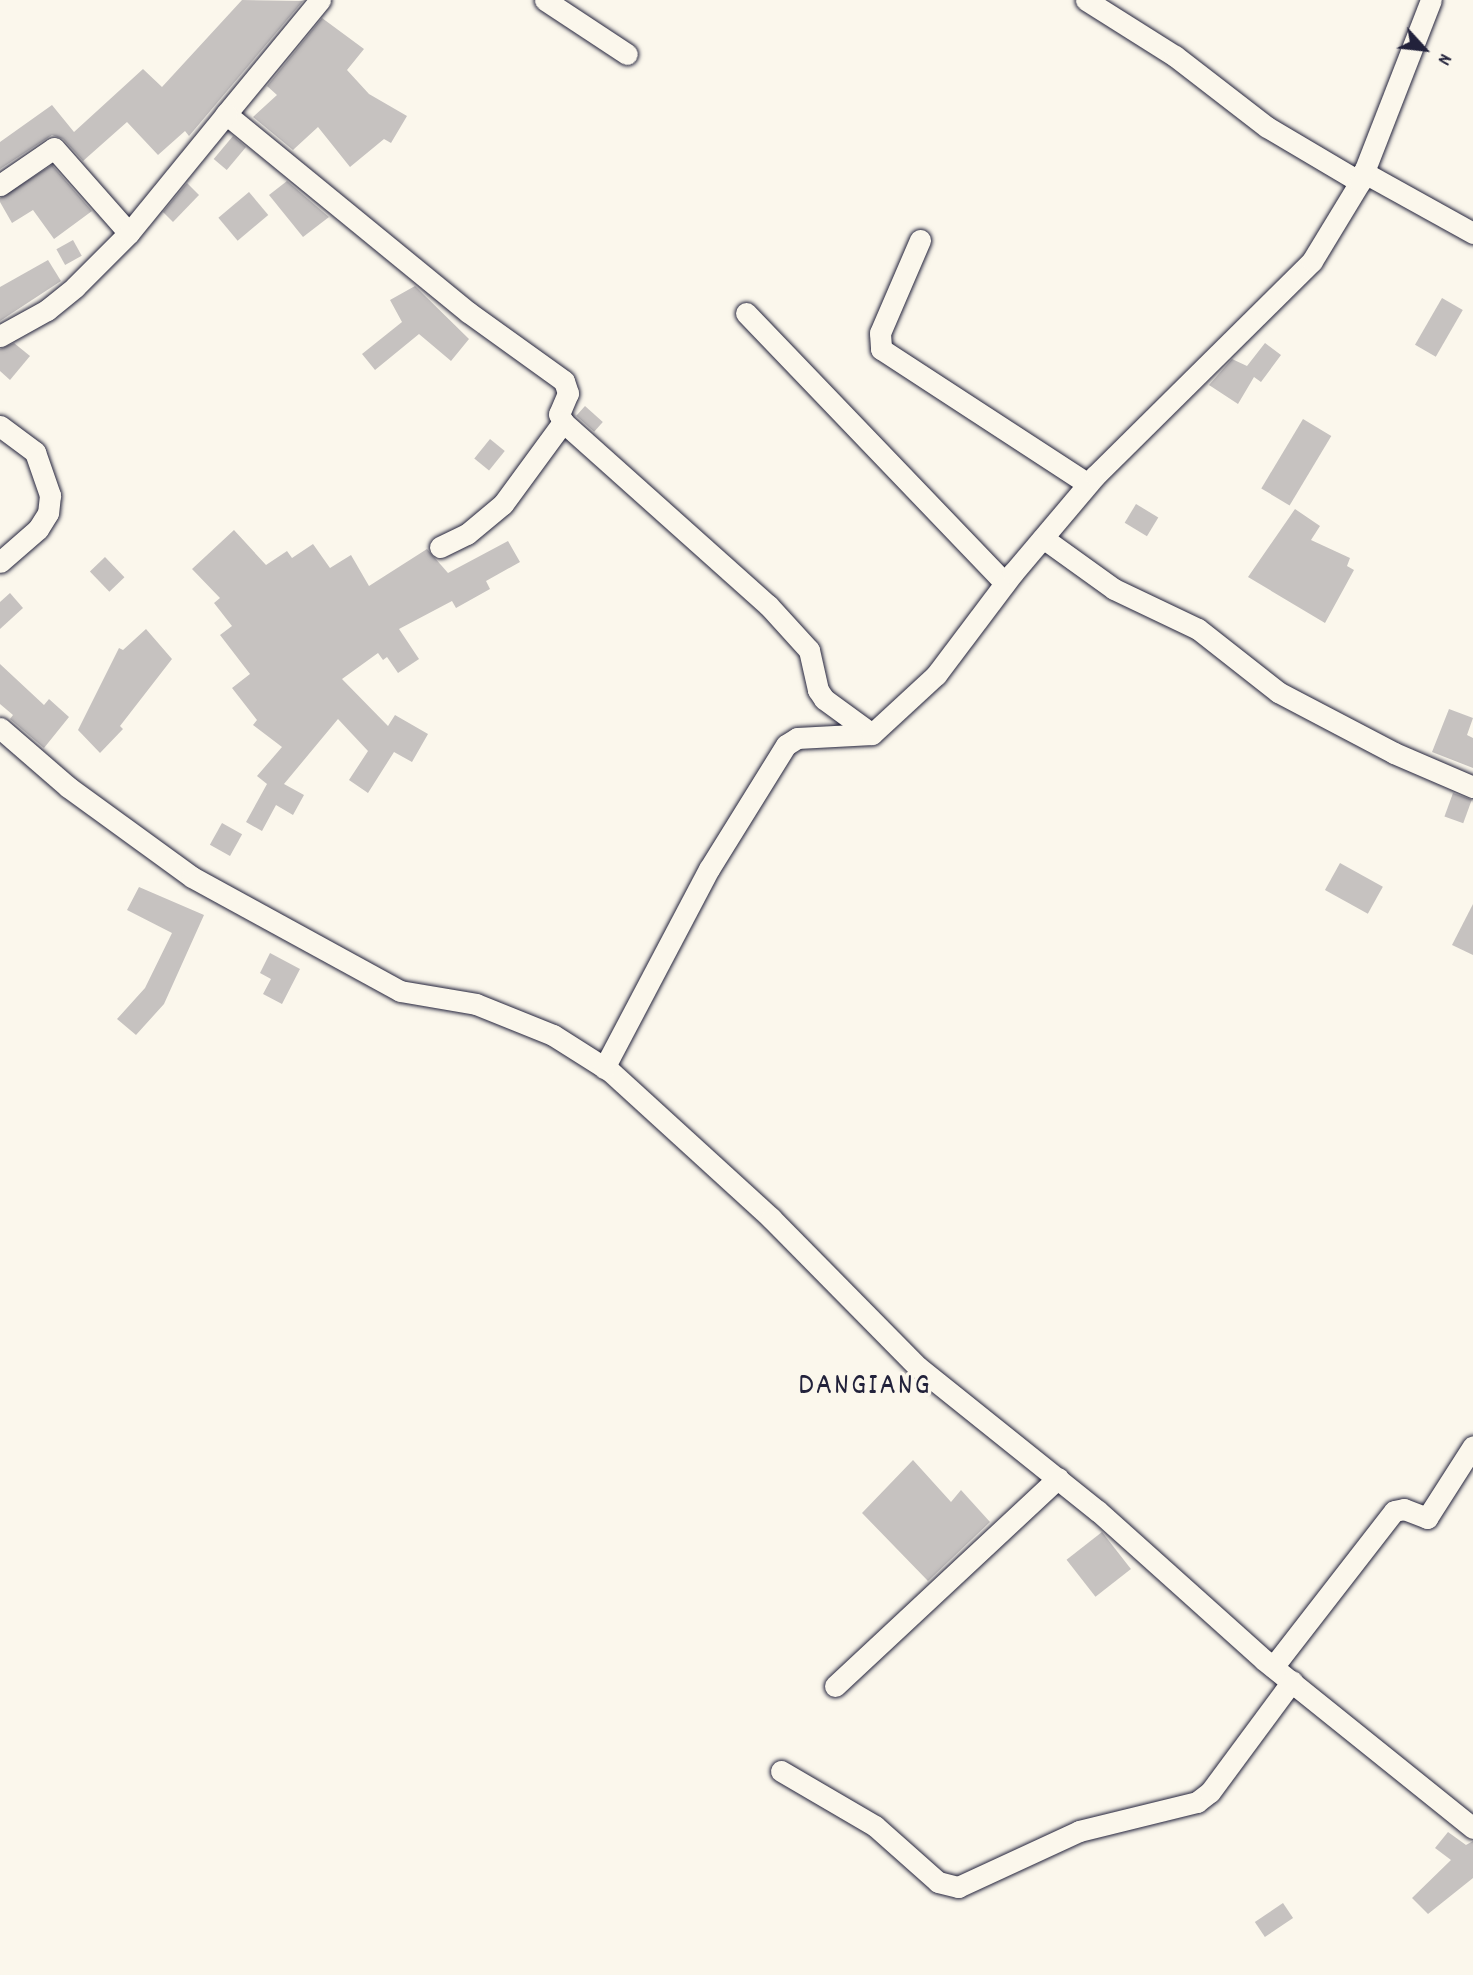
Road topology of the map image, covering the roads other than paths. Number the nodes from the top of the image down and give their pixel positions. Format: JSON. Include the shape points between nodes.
{"nodes":[{"id":1,"x":320,"y":0,"type":"edge"},
{"id":2,"x":545,"y":0,"type":"edge"},
{"id":3,"x":1086,"y":0,"type":"edge"},
{"id":4,"x":1431,"y":0,"type":"edge"},
{"id":5,"x":626,"y":54,"type":"dead end"},
{"id":6,"x":226,"y":114,"type":"junction"},
{"id":7,"x":1361,"y":177,"type":"junction"},
{"id":8,"x":0,"y":185,"type":"edge"},
{"id":9,"x":129,"y":233,"type":"junction"},
{"id":10,"x":1473,"y":233,"type":"edge"},
{"id":11,"x":920,"y":240,"type":"dead end"},
{"id":12,"x":746,"y":313,"type":"dead end"},
{"id":13,"x":0,"y":336,"type":"edge"},
{"id":14,"x":563,"y":422,"type":"junction"},
{"id":15,"x":0,"y":426,"type":"edge"},
{"id":16,"x":1088,"y":484,"type":"junction"},
{"id":17,"x":1043,"y":538,"type":"junction"},
{"id":18,"x":440,"y":547,"type":"dead end"},
{"id":19,"x":0,"y":562,"type":"edge"},
{"id":20,"x":1005,"y":583,"type":"junction"},
{"id":21,"x":0,"y":728,"type":"edge"},
{"id":22,"x":872,"y":734,"type":"junction"},
{"id":23,"x":1473,"y":787,"type":"edge"},
{"id":24,"x":604,"y":1068,"type":"junction"},
{"id":25,"x":1473,"y":1447,"type":"edge"},
{"id":26,"x":1058,"y":1478,"type":"junction"},
{"id":27,"x":1273,"y":1667,"type":"junction"},
{"id":28,"x":1292,"y":1681,"type":"junction"},
{"id":29,"x":835,"y":1686,"type":"dead end"},
{"id":30,"x":781,"y":1771,"type":"dead end"},
{"id":31,"x":1473,"y":1828,"type":"edge"}],
"edges":[{"from":1,"to":6,"type":"street"},
{"from":2,"to":5,"type":"street"},
{"from":3,"to":7,"type":"street","via":[[1175,56],[1267,127]]},
{"from":4,"to":7,"type":"street"},
{"from":6,"to":9,"type":"street"},
{"from":6,"to":14,"type":"street","via":[[467,312],[564,381],[568,393],[559,414]]},
{"from":7,"to":10,"type":"street"},
{"from":7,"to":16,"type":"street","via":[[1312,261]]},
{"from":8,"to":9,"type":"street","via":[[54,148]]},
{"from":9,"to":13,"type":"street","via":[[60,301]]},
{"from":11,"to":16,"type":"street","via":[[880,333],[881,349]]},
{"from":12,"to":20,"type":"street"},
{"from":14,"to":18,"type":"street","via":[[495,512],[467,534]]},
{"from":14,"to":22,"type":"street","via":[[768,605],[809,650],[824,699]]},
{"from":15,"to":19,"type":"street","via":[[35,453],[50,495],[48,513],[38,529]]},
{"from":16,"to":17,"type":"street"},
{"from":17,"to":20,"type":"street"},
{"from":17,"to":23,"type":"street","via":[[1114,589],[1198,629],[1278,692],[1394,753]]},
{"from":20,"to":22,"type":"street","via":[[936,676]]},
{"from":21,"to":24,"type":"street","via":[[68,787],[192,877],[400,991],[476,1004],[554,1035]]},
{"from":22,"to":24,"type":"street","via":[[797,738],[786,745],[709,869]]},
{"from":24,"to":26,"type":"street","via":[[771,1218],[918,1367]]},
{"from":25,"to":27,"type":"street","via":[[1427,1518],[1394,1510]]},
{"from":26,"to":27,"type":"street"},
{"from":26,"to":29,"type":"street"},
{"from":27,"to":28,"type":"street"},
{"from":28,"to":30,"type":"street","via":[[1210,1792],[1197,1802],[1079,1831],[958,1886],[937,1882],[875,1826]]},
{"from":28,"to":31,"type":"street"}]}
